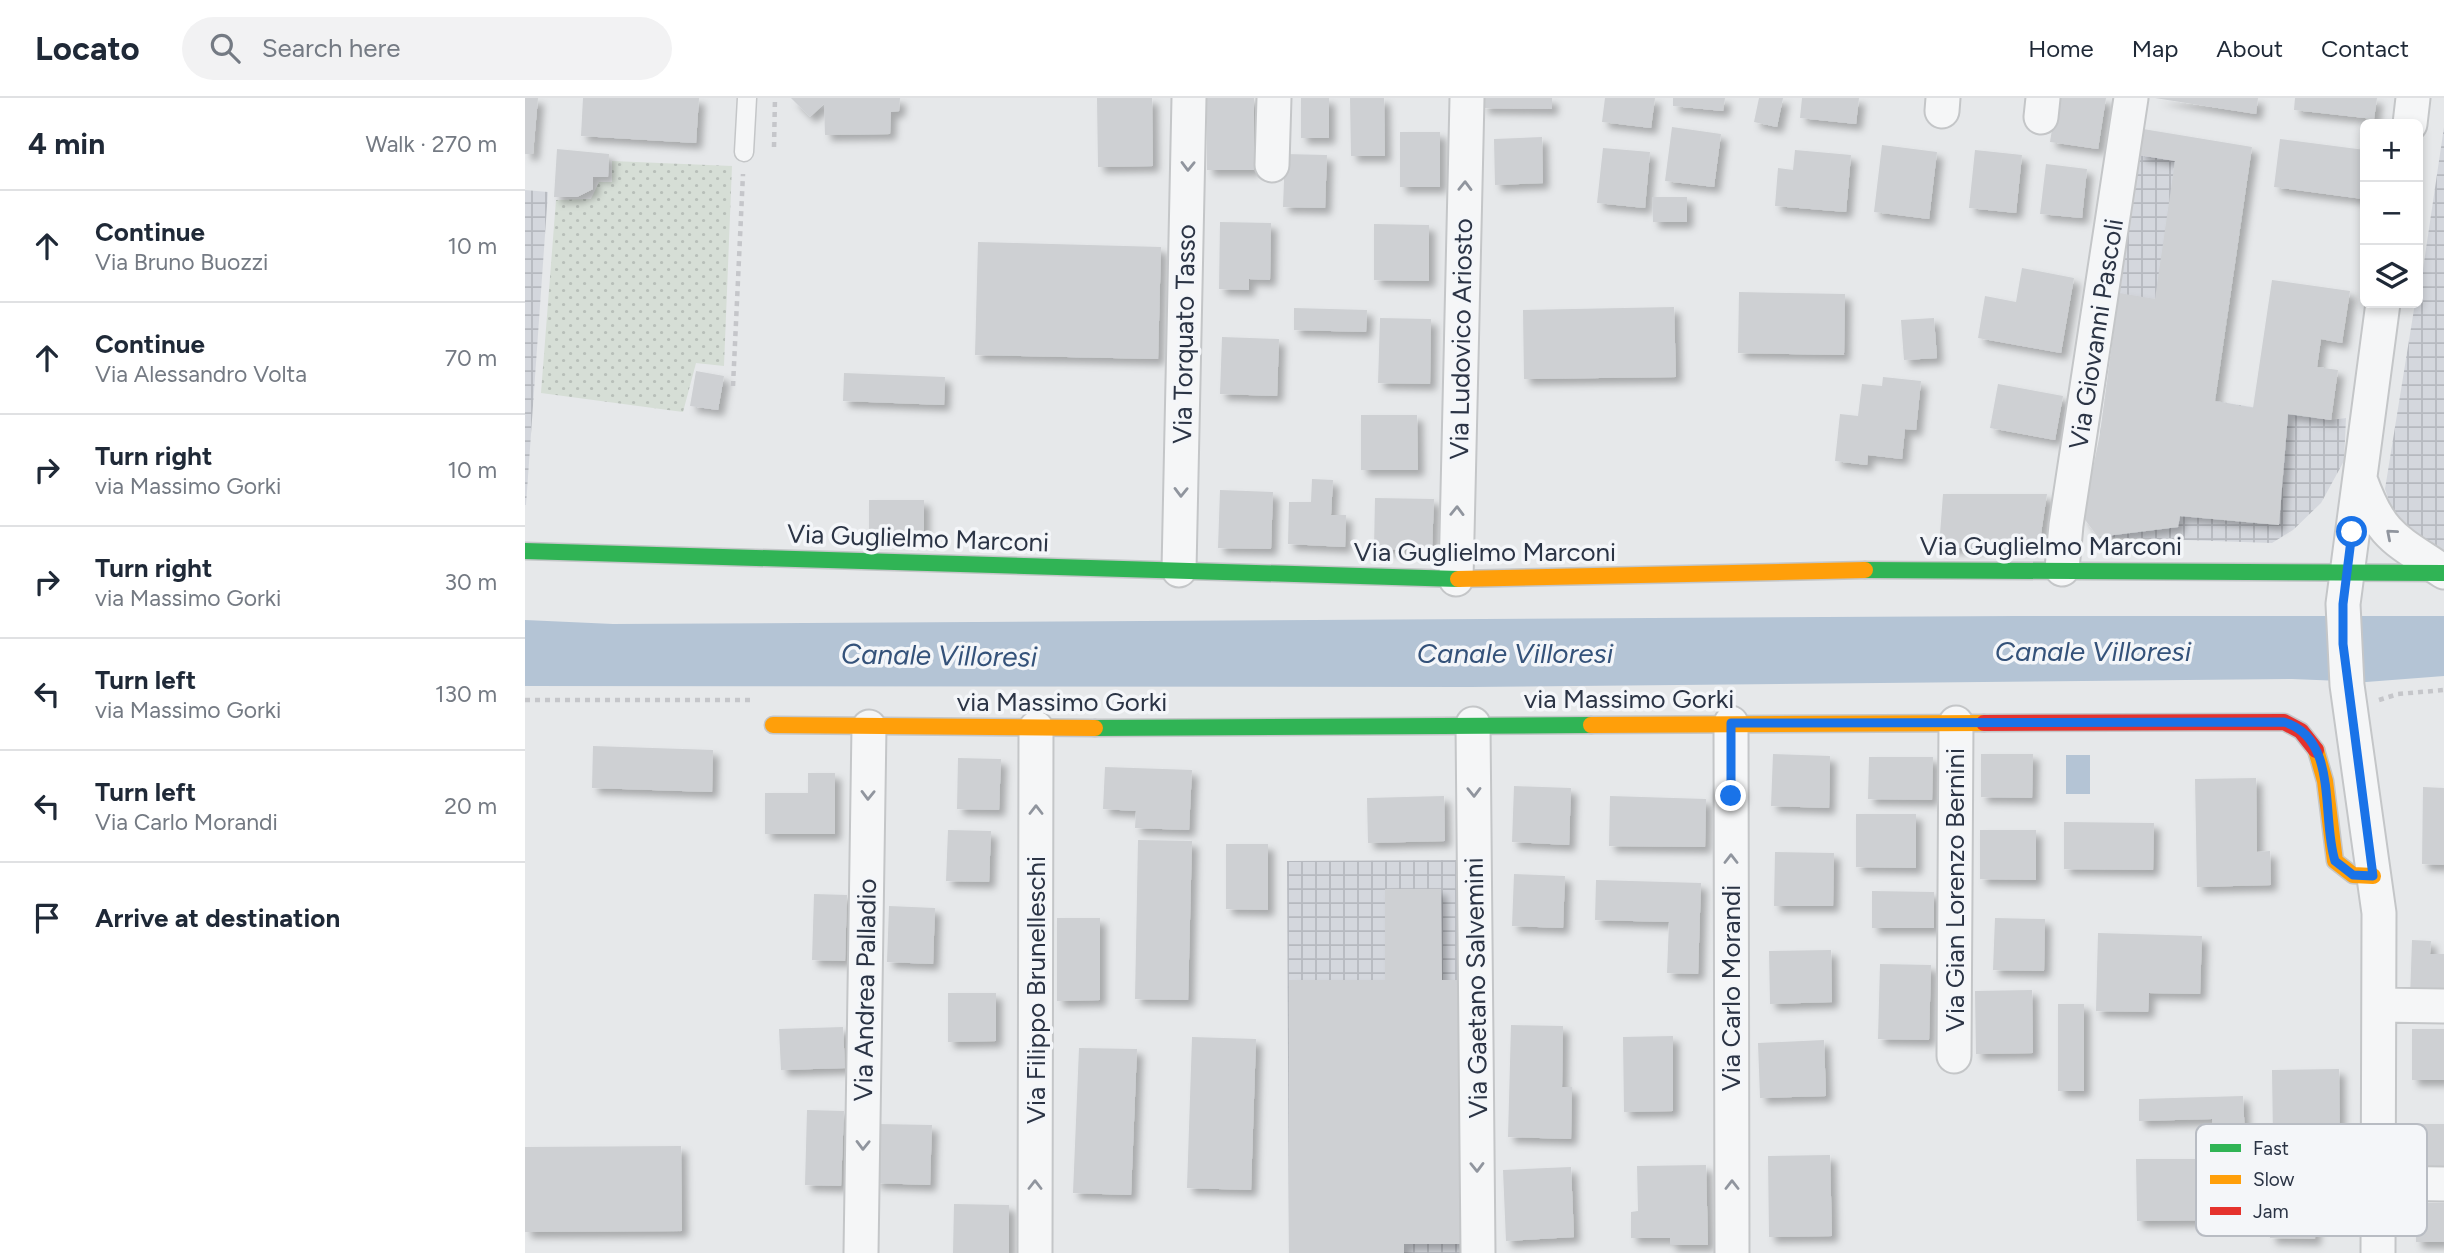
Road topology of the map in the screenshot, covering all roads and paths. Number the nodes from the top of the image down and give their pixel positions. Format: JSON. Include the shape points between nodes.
{"nodes":[{"id":1,"x":747,"y":98,"type":"edge"},
{"id":2,"x":775,"y":98,"type":"edge"},
{"id":3,"x":1189,"y":98,"type":"edge"},
{"id":4,"x":1274,"y":98,"type":"edge"},
{"id":5,"x":1467,"y":98,"type":"edge"},
{"id":6,"x":2131,"y":98,"type":"edge"},
{"id":7,"x":2413,"y":98,"type":"edge"},
{"id":8,"x":2411,"y":119,"type":"edge"},
{"id":9,"x":774,"y":147,"type":"dead end"},
{"id":10,"x":744,"y":152,"type":"joint"},
{"id":11,"x":1272,"y":165,"type":"dead end"},
{"id":12,"x":2382,"y":308,"type":"edge"},
{"id":13,"x":733,"y":386,"type":"dead end"},
{"id":14,"x":2360,"y":477,"type":"junction"},
{"id":15,"x":525,"y":551,"type":"edge"},
{"id":16,"x":2062,"y":569,"type":"junction"},
{"id":17,"x":1179,"y":570,"type":"junction"},
{"id":18,"x":2346,"y":571,"type":"junction"},
{"id":19,"x":2444,"y":573,"type":"edge"},
{"id":20,"x":1456,"y":579,"type":"junction"},
{"id":21,"x":2444,"y":690,"type":"edge"},
{"id":22,"x":2358,"y":694,"type":"junction"},
{"id":23,"x":1731,"y":723,"type":"junction"},
{"id":24,"x":1956,"y":723,"type":"junction"},
{"id":25,"x":1473,"y":724,"type":"junction"},
{"id":26,"x":773,"y":725,"type":"dead end"},
{"id":27,"x":869,"y":727,"type":"junction"},
{"id":28,"x":1037,"y":728,"type":"junction"},
{"id":29,"x":2373,"y":876,"type":"junction"},
{"id":30,"x":2380,"y":1005,"type":"junction"},
{"id":31,"x":2444,"y":1006,"type":"edge"},
{"id":32,"x":1954,"y":1056,"type":"dead end"},
{"id":33,"x":2379,"y":1124,"type":"edge"},
{"id":34,"x":861,"y":1253,"type":"edge"},
{"id":35,"x":1035,"y":1253,"type":"edge"},
{"id":36,"x":1478,"y":1253,"type":"edge"},
{"id":37,"x":1732,"y":1253,"type":"edge"}],
"edges":[{"from":1,"to":10,"type":"lane"},
{"from":2,"to":9,"type":"path"},
{"from":3,"to":17,"type":"street","name":"Via Torquato Tasso","one_way":true},
{"from":4,"to":11,"type":"street"},
{"from":20,"to":5,"type":"street","name":"Via Ludovico Ariosto","one_way":true},
{"from":6,"to":16,"type":"street","name":"Via Giovanni Pascoli"},
{"from":7,"to":8,"type":"street"},
{"from":10,"to":13,"type":"path"},
{"from":12,"to":14,"type":"street"},
{"from":14,"to":18,"type":"street"},
{"from":19,"to":14,"type":"street","one_way":true,"via":[[2386,532]]},
{"from":15,"to":17,"type":"street","name":"Via Guglielmo Marconi"},
{"from":16,"to":18,"type":"street","name":"Via Guglielmo Marconi"},
{"from":16,"to":20,"type":"street","name":"Via Guglielmo Marconi"},
{"from":17,"to":20,"type":"street","name":"Via Guglielmo Marconi"},
{"from":18,"to":19,"type":"street","name":"Via Guglielmo Marconi"},
{"from":18,"to":22,"type":"street","via":[[2343,604]]},
{"from":21,"to":22,"type":"path"},
{"from":22,"to":29,"type":"street"},
{"from":23,"to":24,"type":"street","name":"via Massimo Gorki"},
{"from":23,"to":25,"type":"street","name":"via Massimo Gorki"},
{"from":37,"to":23,"type":"street","name":"Via Carlo Morandi","one_way":true},
{"from":24,"to":29,"type":"street","name":"via Massimo Gorki","via":[[2293,725],[2314,742],[2335,861],[2353,875]]},
{"from":24,"to":32,"type":"street","name":"Via Gian Lorenzo Bernini"},
{"from":25,"to":28,"type":"street","name":"via Massimo Gorki"},
{"from":25,"to":36,"type":"street","name":"Via Gaetano Salvemini","one_way":true},
{"from":26,"to":27,"type":"street","name":"via Massimo Gorki"},
{"from":27,"to":28,"type":"street","name":"via Massimo Gorki"},
{"from":27,"to":34,"type":"street","name":"Via Andrea Palladio","one_way":true},
{"from":35,"to":28,"type":"street","name":"Via Filippo Brunelleschi","one_way":true},
{"from":29,"to":30,"type":"street","via":[[2379,913]]},
{"from":30,"to":31,"type":"street"},
{"from":30,"to":33,"type":"street"}]}
